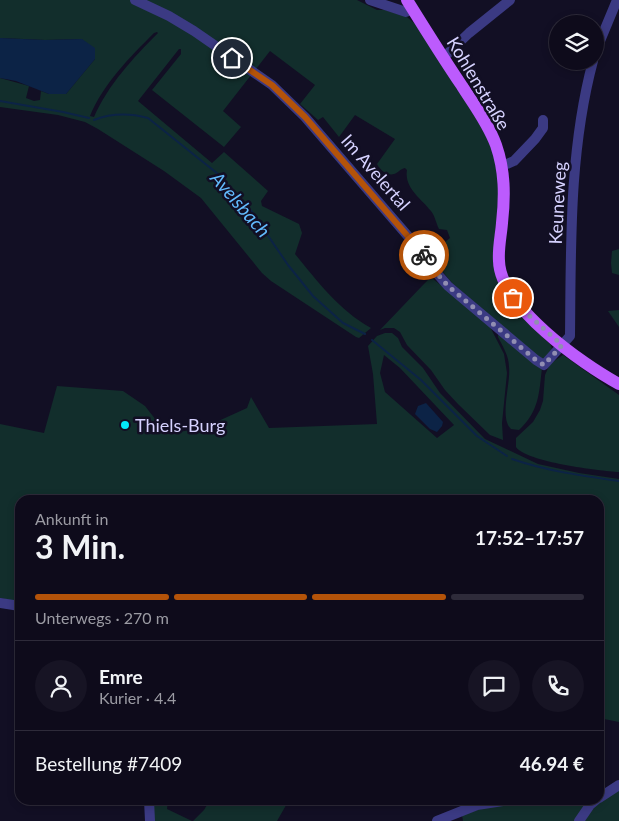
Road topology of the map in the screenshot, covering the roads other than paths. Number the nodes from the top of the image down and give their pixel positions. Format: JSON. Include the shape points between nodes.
{"nodes":[{"id":1,"x":135,"y":0,"type":"edge"},
{"id":2,"x":370,"y":0,"type":"edge"},
{"id":3,"x":510,"y":0,"type":"edge"},
{"id":4,"x":616,"y":0,"type":"edge"},
{"id":5,"x":410,"y":5,"type":"edge"},
{"id":6,"x":604,"y":30,"type":"edge"},
{"id":7,"x":444,"y":57,"type":"junction"},
{"id":8,"x":591,"y":70,"type":"edge"},
{"id":9,"x":543,"y":120,"type":"dead end"},
{"id":10,"x":502,"y":166,"type":"junction"},
{"id":11,"x":562,"y":345,"type":"junction"},
{"id":12,"x":619,"y":384,"type":"edge"},
{"id":13,"x":0,"y":602,"type":"edge"},
{"id":14,"x":15,"y":605,"type":"edge"},
{"id":15,"x":619,"y":785,"type":"edge"},
{"id":16,"x":604,"y":792,"type":"edge"},
{"id":17,"x":150,"y":805,"type":"edge"},
{"id":18,"x":477,"y":805,"type":"edge"},
{"id":19,"x":591,"y":805,"type":"edge"},
{"id":20,"x":150,"y":821,"type":"edge"},
{"id":21,"x":437,"y":821,"type":"edge"},
{"id":22,"x":579,"y":821,"type":"edge"}],
"edges":[{"from":1,"to":11,"type":"street","name":"Im Avelertal","via":[[194,31],[272,85],[305,117],[448,286],[536,360],[544,365]]},
{"from":2,"to":5,"type":"street","via":[[406,12]]},
{"from":3,"to":7,"type":"street"},
{"from":4,"to":6,"type":"street"},
{"from":5,"to":7,"type":"main road","name":"Kohlenstraße"},
{"from":7,"to":10,"type":"main road","name":"Kohlenstraße","via":[[486,122]]},
{"from":8,"to":11,"type":"street","name":"Keuneweg","via":[[578,133],[571,204],[570,336]]},
{"from":9,"to":10,"type":"street","via":[[543,128],[536,139],[514,161]]},
{"from":10,"to":11,"type":"main road","name":"Kohlenstraße","via":[[505,195],[499,262],[503,282],[524,311]]},
{"from":11,"to":12,"type":"main road"},
{"from":13,"to":14,"type":"street"},
{"from":15,"to":16,"type":"street"},
{"from":17,"to":20,"type":"street"},
{"from":18,"to":21,"type":"street"},
{"from":19,"to":22,"type":"street"}]}
